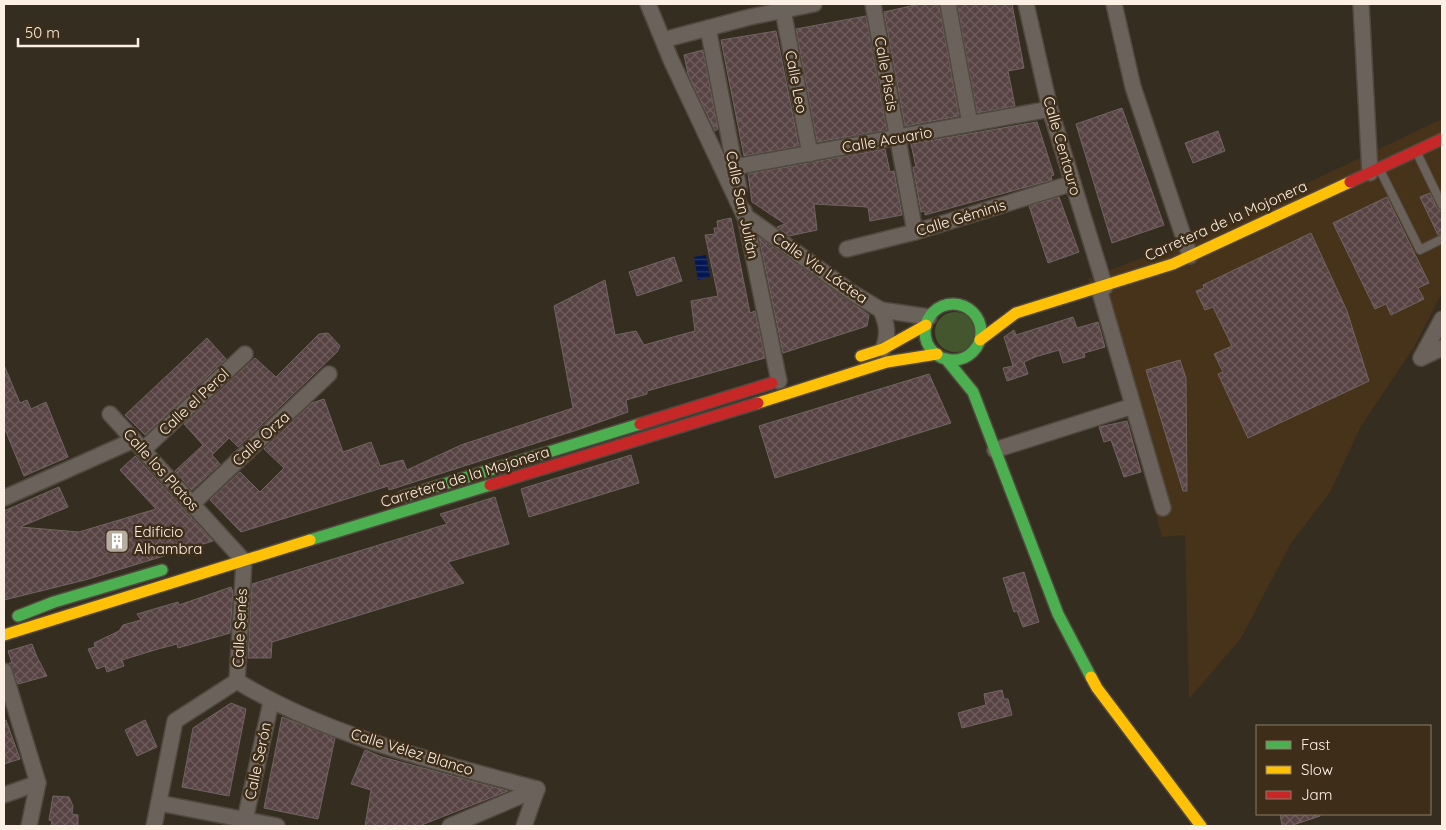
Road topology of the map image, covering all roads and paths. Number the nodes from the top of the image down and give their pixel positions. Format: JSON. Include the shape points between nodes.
{"nodes":[{"id":1,"x":648,"y":4,"type":"edge"},
{"id":2,"x":814,"y":4,"type":"edge"},
{"id":3,"x":873,"y":4,"type":"edge"},
{"id":4,"x":948,"y":4,"type":"edge"},
{"id":5,"x":1026,"y":4,"type":"edge"},
{"id":6,"x":1114,"y":4,"type":"edge"},
{"id":7,"x":1361,"y":4,"type":"edge"},
{"id":8,"x":783,"y":10,"type":"junction"},
{"id":9,"x":708,"y":28,"type":"junction"},
{"id":10,"x":663,"y":40,"type":"junction"},
{"id":11,"x":1050,"y":109,"type":"junction"},
{"id":12,"x":970,"y":124,"type":"junction"},
{"id":13,"x":898,"y":138,"type":"junction"},
{"id":14,"x":1442,"y":139,"type":"edge"},
{"id":15,"x":1416,"y":152,"type":"junction"},
{"id":16,"x":810,"y":154,"type":"junction"},
{"id":17,"x":728,"y":168,"type":"junction"},
{"id":18,"x":1374,"y":171,"type":"junction"},
{"id":19,"x":1073,"y":183,"type":"junction"},
{"id":20,"x":1442,"y":205,"type":"edge"},
{"id":21,"x":744,"y":215,"type":"junction"},
{"id":22,"x":915,"y":232,"type":"junction"},
{"id":23,"x":1442,"y":240,"type":"edge"},
{"id":24,"x":847,"y":249,"type":"dead end"},
{"id":25,"x":1190,"y":256,"type":"junction"},
{"id":26,"x":1102,"y":288,"type":"junction"},
{"id":27,"x":881,"y":310,"type":"junction"},
{"id":28,"x":971,"y":310,"type":"junction"},
{"id":29,"x":1016,"y":313,"type":"junction"},
{"id":30,"x":1442,"y":318,"type":"edge"},
{"id":31,"x":928,"y":321,"type":"junction"},
{"id":32,"x":979,"y":343,"type":"junction"},
{"id":33,"x":1442,"y":348,"type":"edge"},
{"id":34,"x":883,"y":349,"type":"junction"},
{"id":35,"x":245,"y":354,"type":"dead end"},
{"id":36,"x":941,"y":357,"type":"junction"},
{"id":37,"x":845,"y":361,"type":"dead end"},
{"id":38,"x":329,"y":374,"type":"dead end"},
{"id":39,"x":784,"y":380,"type":"joint"},
{"id":40,"x":973,"y":392,"type":"junction"},
{"id":41,"x":1133,"y":406,"type":"junction"},
{"id":42,"x":110,"y":414,"type":"dead end"},
{"id":43,"x":138,"y":445,"type":"junction"},
{"id":44,"x":994,"y":450,"type":"junction"},
{"id":45,"x":4,"y":498,"type":"edge"},
{"id":46,"x":393,"y":500,"type":"dead end"},
{"id":47,"x":192,"y":504,"type":"junction"},
{"id":48,"x":1163,"y":508,"type":"dead end"},
{"id":49,"x":235,"y":552,"type":"junction"},
{"id":50,"x":176,"y":566,"type":"dead end"},
{"id":51,"x":4,"y":622,"type":"edge"},
{"id":52,"x":4,"y":635,"type":"edge"},
{"id":53,"x":4,"y":670,"type":"edge"},
{"id":54,"x":237,"y":681,"type":"junction"},
{"id":55,"x":270,"y":702,"type":"junction"},
{"id":56,"x":38,"y":783,"type":"junction"},
{"id":57,"x":537,"y":790,"type":"junction"},
{"id":58,"x":4,"y":795,"type":"edge"},
{"id":59,"x":159,"y":803,"type":"junction"},
{"id":60,"x":245,"y":820,"type":"junction"},
{"id":61,"x":29,"y":826,"type":"edge"},
{"id":62,"x":154,"y":826,"type":"edge"},
{"id":63,"x":277,"y":826,"type":"edge"},
{"id":64,"x":450,"y":826,"type":"edge"},
{"id":65,"x":524,"y":826,"type":"edge"},
{"id":66,"x":1200,"y":826,"type":"edge"}],
"edges":[{"from":1,"to":10,"type":"street"},
{"from":2,"to":8,"type":"street"},
{"from":3,"to":13,"type":"street","name":"Calle Piscis"},
{"from":4,"to":12,"type":"street"},
{"from":5,"to":11,"type":"street","name":"Calle Centauro"},
{"from":6,"to":25,"type":"street","via":[[1133,87]]},
{"from":7,"to":18,"type":"street"},
{"from":8,"to":9,"type":"street"},
{"from":8,"to":16,"type":"street","name":"Calle Leo"},
{"from":9,"to":10,"type":"street"},
{"from":9,"to":17,"type":"street","name":"Calle San Julián"},
{"from":10,"to":17,"type":"street"},
{"from":11,"to":12,"type":"street","name":"Calle Acuario"},
{"from":11,"to":19,"type":"street","name":"Calle Centauro"},
{"from":12,"to":13,"type":"street","name":"Calle Acuario"},
{"from":13,"to":16,"type":"street","name":"Calle Acuario"},
{"from":13,"to":22,"type":"street","name":"Calle Piscis"},
{"from":14,"to":15,"type":"street","name":"Carretera de la Mojonera"},
{"from":15,"to":18,"type":"street","name":"Carretera de la Mojonera"},
{"from":15,"to":20,"type":"lane"},
{"from":16,"to":17,"type":"street","name":"Calle Acuario"},
{"from":17,"to":21,"type":"street","name":"Calle San Julián"},
{"from":18,"to":23,"type":"lane","via":[[1420,250]]},
{"from":18,"to":25,"type":"street","name":"Carretera de la Mojonera"},
{"from":19,"to":22,"type":"street","name":"Calle Géminis"},
{"from":19,"to":26,"type":"street","name":"Calle Centauro"},
{"from":21,"to":27,"type":"street","name":"Calle Vía Láctea"},
{"from":21,"to":39,"type":"street","name":"Calle San Julián"},
{"from":22,"to":24,"type":"street","name":"Calle Géminis"},
{"from":25,"to":26,"type":"street","name":"Carretera de la Mojonera"},
{"from":26,"to":29,"type":"street","name":"Carretera de la Mojonera"},
{"from":26,"to":41,"type":"street","name":"Calle Centauro"},
{"from":27,"to":31,"type":"street","name":"Calle Vía Láctea"},
{"from":27,"to":34,"type":"street","via":[[888,338]]},
{"from":28,"to":29,"type":"street","name":"Carretera de la Mojonera"},
{"from":28,"to":31,"type":"street","via":[[946,304],[938,308]]},
{"from":28,"to":32,"type":"street","via":[[980,323]]},
{"from":29,"to":32,"type":"street","name":"Carretera de la Mojonera"},
{"from":30,"to":33,"type":"street","via":[[1421,358]]},
{"from":31,"to":34,"type":"street"},
{"from":31,"to":36,"type":"street","via":[[928,343]]},
{"from":32,"to":36,"type":"street","via":[[964,358]]},
{"from":32,"to":40,"type":"street"},
{"from":34,"to":37,"type":"street"},
{"from":35,"to":43,"type":"street","name":"Calle el Perol"},
{"from":36,"to":40,"type":"street"},
{"from":36,"to":49,"type":"street","name":"Carretera de la Mojonera","via":[[887,362]]},
{"from":38,"to":47,"type":"street","name":"Calle Orza"},
{"from":39,"to":46,"type":"street","name":"Carretera de la Mojonera"},
{"from":40,"to":44,"type":"street"},
{"from":41,"to":44,"type":"street"},
{"from":41,"to":48,"type":"street","name":"Calle Centauro"},
{"from":42,"to":43,"type":"street","name":"Calle los Platos"},
{"from":43,"to":45,"type":"street","name":"Calle el Perol"},
{"from":43,"to":47,"type":"street","name":"Calle los Platos"},
{"from":44,"to":66,"type":"street","via":[[1058,614],[1097,688]]},
{"from":47,"to":49,"type":"street","name":"Calle los Platos"},
{"from":49,"to":52,"type":"street","name":"Carretera de la Mojonera","via":[[84,609]]},
{"from":49,"to":54,"type":"street","name":"Calle Senés"},
{"from":50,"to":51,"type":"street","via":[[54,602]]},
{"from":53,"to":56,"type":"street"},
{"from":54,"to":55,"type":"street","name":"Calle Vélez Blanco"},
{"from":54,"to":59,"type":"street","name":"Calle Senés","via":[[175,721]]},
{"from":55,"to":57,"type":"street","name":"Calle Vélez Blanco","via":[[378,745]]},
{"from":55,"to":60,"type":"street","name":"Calle Serón"},
{"from":56,"to":58,"type":"street"},
{"from":56,"to":61,"type":"street"},
{"from":57,"to":64,"type":"street"},
{"from":57,"to":65,"type":"street"},
{"from":59,"to":60,"type":"street"},
{"from":59,"to":62,"type":"street","name":"Calle Senés"},
{"from":60,"to":63,"type":"street"}]}
